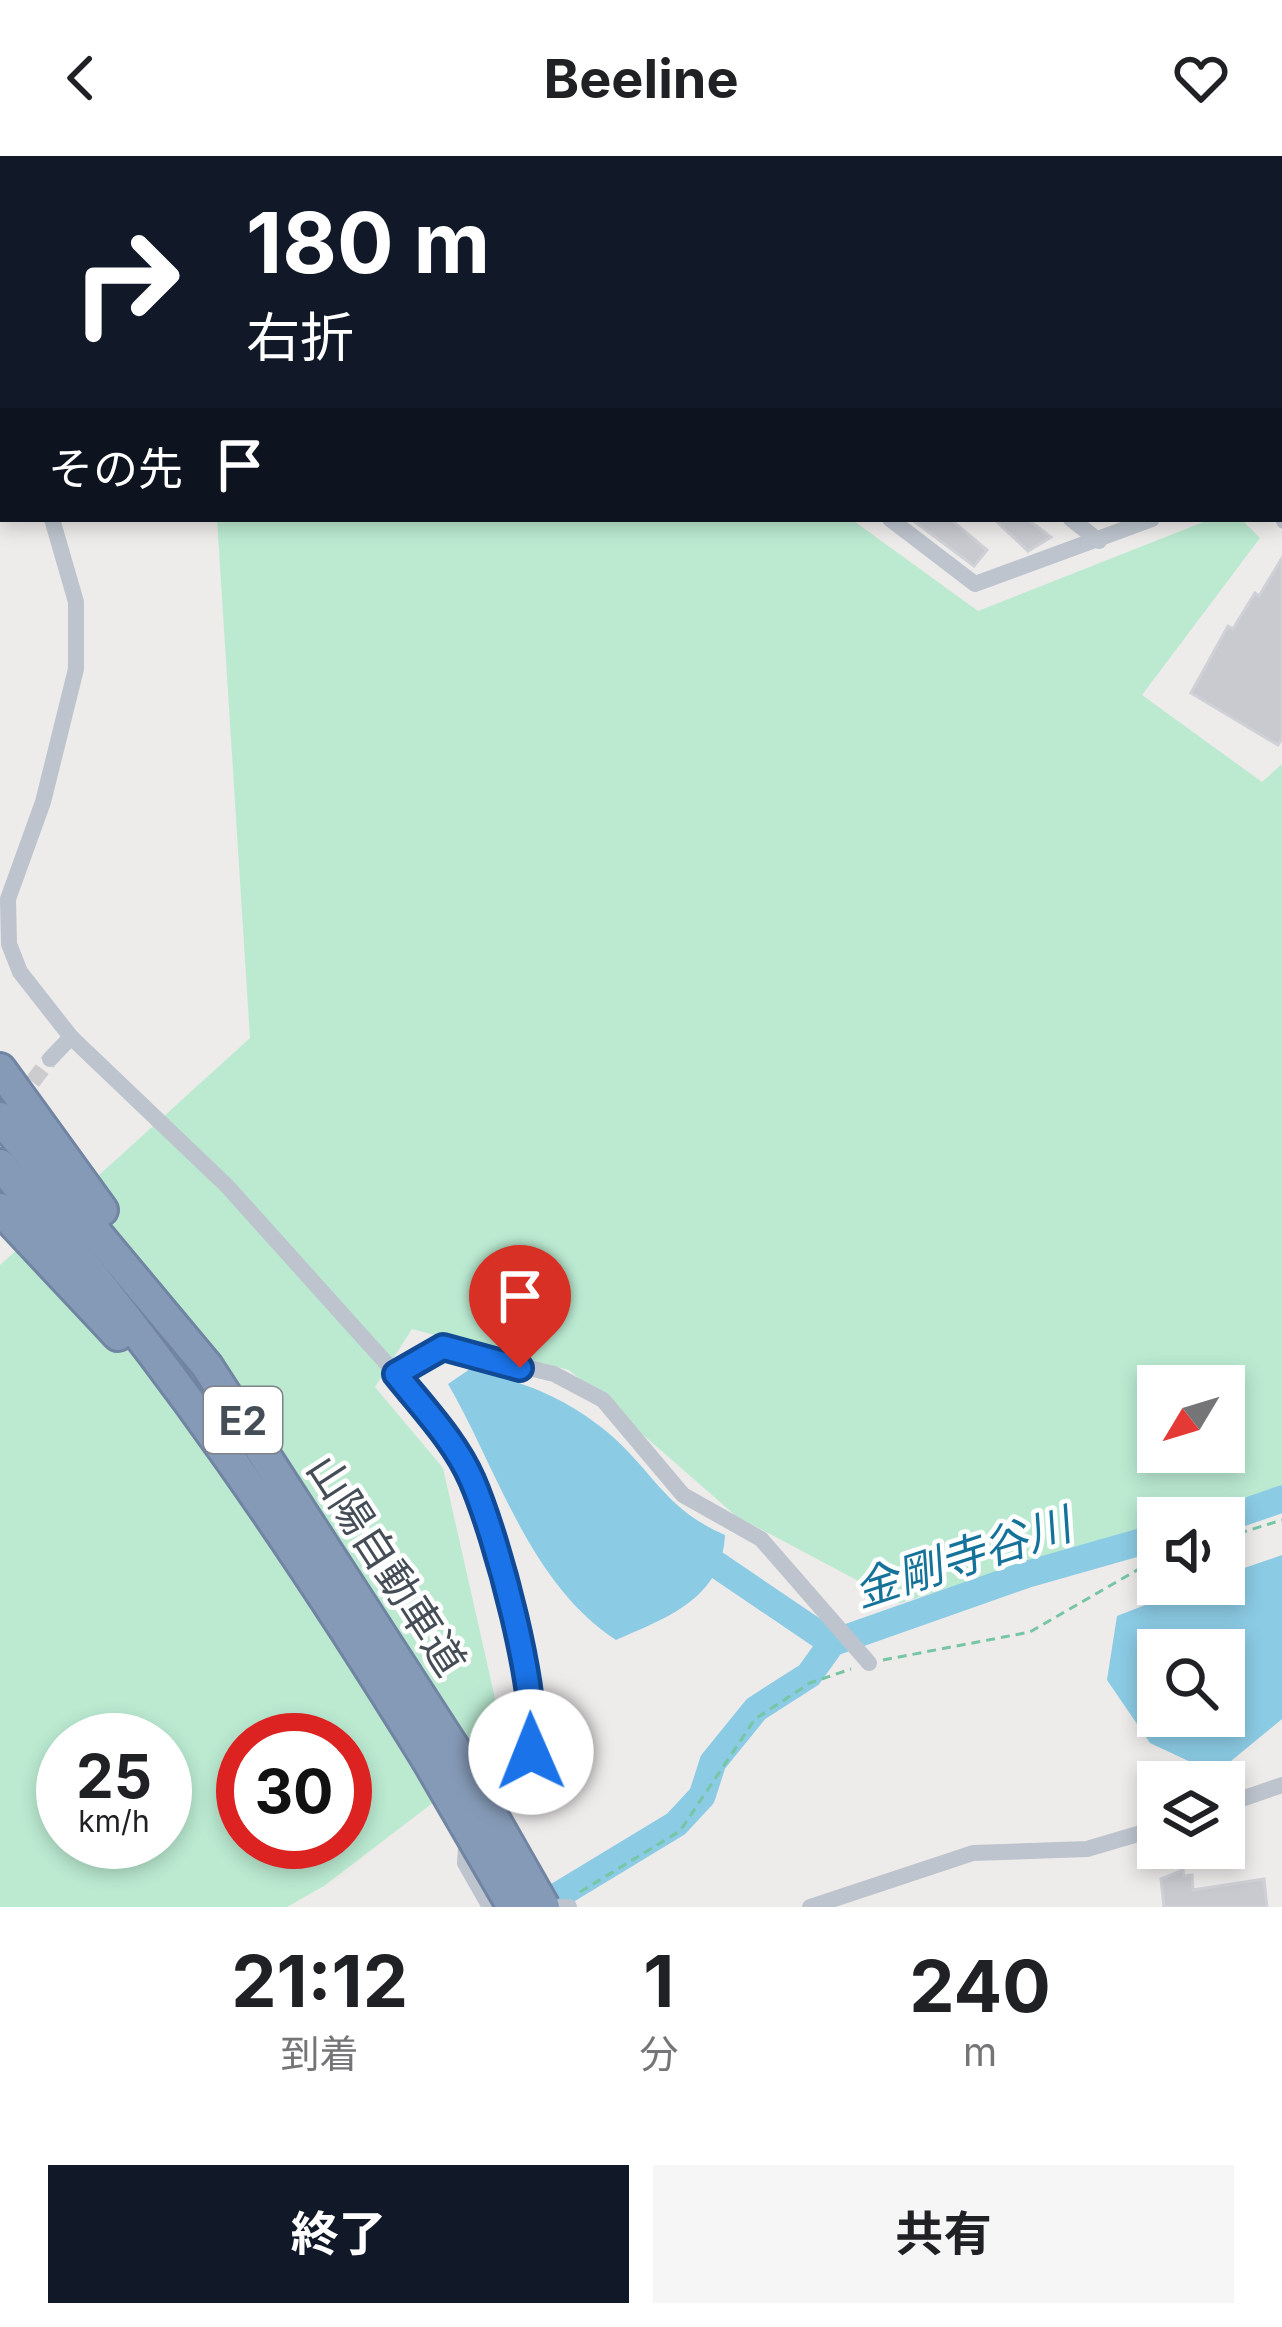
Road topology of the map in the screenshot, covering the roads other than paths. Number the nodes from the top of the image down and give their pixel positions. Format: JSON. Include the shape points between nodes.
{"nodes":[{"id":1,"x":53,"y":522,"type":"edge"},
{"id":2,"x":894,"y":522,"type":"edge"},
{"id":3,"x":1075,"y":522,"type":"edge"},
{"id":4,"x":1145,"y":522,"type":"edge"},
{"id":5,"x":1099,"y":541,"type":"junction"},
{"id":6,"x":71,"y":1037,"type":"junction"},
{"id":7,"x":50,"y":1059,"type":"tunnel mouth"},
{"id":8,"x":0,"y":1069,"type":"edge"},
{"id":9,"x":0,"y":1118,"type":"edge"},
{"id":10,"x":0,"y":1165,"type":"edge"},
{"id":11,"x":0,"y":1209,"type":"edge"},
{"id":12,"x":207,"y":1366,"type":"junction"},
{"id":13,"x":396,"y":1374,"type":"junction"},
{"id":14,"x":308,"y":1566,"type":"junction"},
{"id":15,"x":868,"y":1663,"type":"road end"},
{"id":16,"x":440,"y":1753,"type":"junction"},
{"id":17,"x":1281,"y":1790,"type":"edge"},
{"id":18,"x":1245,"y":1799,"type":"edge"},
{"id":19,"x":1137,"y":1834,"type":"edge"},
{"id":20,"x":560,"y":1906,"type":"edge"},
{"id":21,"x":490,"y":1907,"type":"edge"},
{"id":22,"x":513,"y":1907,"type":"edge"},
{"id":23,"x":810,"y":1907,"type":"edge"}],
"edges":[{"from":1,"to":6,"type":"street","via":[[76,602],[76,670],[8,899],[9,944],[20,972]]},
{"from":2,"to":5,"type":"street","via":[[975,584]]},
{"from":3,"to":5,"type":"street"},
{"from":4,"to":5,"type":"street"},
{"from":6,"to":7,"type":"street"},
{"from":6,"to":13,"type":"street","via":[[227,1186]]},
{"from":8,"to":12,"type":"highway"},
{"from":9,"to":12,"type":"highway","name":"山陽自動車道","number":"E2"},
{"from":10,"to":14,"type":"highway","name":"山陽自動車道","number":"E2","via":[[154,1352]]},
{"from":11,"to":14,"type":"highway","via":[[165,1386]]},
{"from":12,"to":16,"type":"highway","name":"山陽自動車道","number":"E2"},
{"from":13,"to":15,"type":"street","via":[[443,1347],[554,1374],[603,1400],[683,1496],[761,1539]]},
{"from":13,"to":21,"type":"street","via":[[473,1482],[535,1721],[518,1781],[472,1819],[464,1841],[465,1863]]},
{"from":14,"to":16,"type":"highway","name":"山陽自動車道","number":"E2"},
{"from":16,"to":20,"type":"highway","name":"山陽自動車道","number":"E2","bridge":true},
{"from":16,"to":22,"type":"highway","name":"山陽自動車道","number":"E2","bridge":true},
{"from":17,"to":18,"type":"street"},
{"from":19,"to":23,"type":"street","via":[[1087,1849],[974,1853]]}]}
